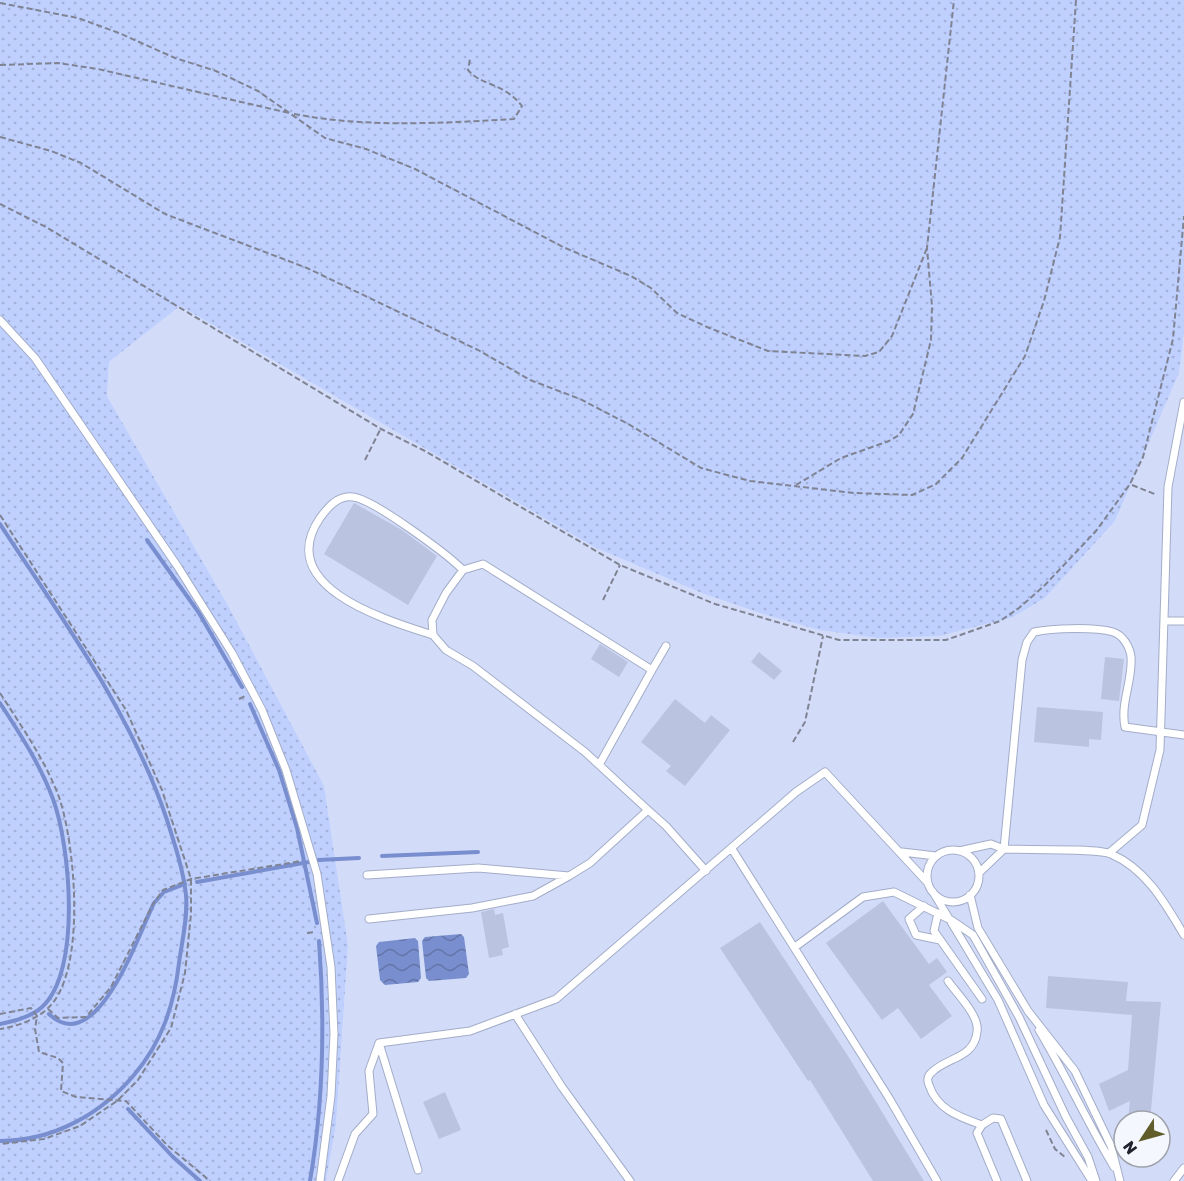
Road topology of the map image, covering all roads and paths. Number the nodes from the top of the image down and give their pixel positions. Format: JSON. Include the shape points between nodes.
{"nodes":[{"id":1,"x":954,"y":0,"type":"edge"},
{"id":2,"x":1076,"y":0,"type":"edge"},
{"id":3,"x":0,"y":3,"type":"edge"},
{"id":4,"x":470,"y":58,"type":"dead end"},
{"id":5,"x":0,"y":64,"type":"edge"},
{"id":6,"x":293,"y":114,"type":"junction"},
{"id":7,"x":0,"y":137,"type":"edge"},
{"id":8,"x":0,"y":204,"type":"edge"},
{"id":9,"x":1184,"y":216,"type":"edge"},
{"id":10,"x":927,"y":248,"type":"junction"},
{"id":11,"x":0,"y":320,"type":"edge"},
{"id":12,"x":1184,"y":402,"type":"edge"},
{"id":13,"x":381,"y":429,"type":"junction"},
{"id":14,"x":365,"y":460,"type":"dead end"},
{"id":15,"x":1130,"y":484,"type":"junction"},
{"id":16,"x":795,"y":485,"type":"junction"},
{"id":17,"x":1167,"y":501,"type":"junction"},
{"id":18,"x":0,"y":514,"type":"edge"},
{"id":19,"x":620,"y":565,"type":"junction"},
{"id":20,"x":463,"y":570,"type":"junction"},
{"id":21,"x":603,"y":600,"type":"dead end"},
{"id":22,"x":1164,"y":621,"type":"junction"},
{"id":23,"x":1184,"y":621,"type":"edge"},
{"id":24,"x":433,"y":635,"type":"junction"},
{"id":25,"x":823,"y":636,"type":"junction"},
{"id":26,"x":666,"y":646,"type":"dead end"},
{"id":27,"x":652,"y":670,"type":"junction"},
{"id":28,"x":0,"y":693,"type":"edge"},
{"id":29,"x":1161,"y":732,"type":"junction"},
{"id":30,"x":1184,"y":735,"type":"edge"},
{"id":31,"x":793,"y":742,"type":"dead end"},
{"id":32,"x":599,"y":765,"type":"junction"},
{"id":33,"x":648,"y":810,"type":"junction"},
{"id":34,"x":732,"y":849,"type":"junction"},
{"id":35,"x":1004,"y":849,"type":"junction"},
{"id":36,"x":958,"y":851,"type":"junction"},
{"id":37,"x":902,"y":852,"type":"junction"},
{"id":38,"x":1109,"y":853,"type":"junction"},
{"id":39,"x":936,"y":856,"type":"junction"},
{"id":40,"x":313,"y":860,"type":"junction"},
{"id":41,"x":706,"y":871,"type":"junction"},
{"id":42,"x":979,"y":873,"type":"junction"},
{"id":43,"x":367,"y":875,"type":"dead end"},
{"id":44,"x":569,"y":876,"type":"junction"},
{"id":45,"x":191,"y":879,"type":"junction"},
{"id":46,"x":928,"y":883,"type":"junction"},
{"id":47,"x":933,"y":892,"type":"junction"},
{"id":48,"x":970,"y":895,"type":"junction"},
{"id":49,"x":924,"y":906,"type":"junction"},
{"id":50,"x":938,"y":913,"type":"junction"},
{"id":51,"x":369,"y":919,"type":"dead end"},
{"id":52,"x":951,"y":920,"type":"junction"},
{"id":53,"x":1184,"y":935,"type":"edge"},
{"id":54,"x":940,"y":940,"type":"junction"},
{"id":55,"x":795,"y":947,"type":"junction"},
{"id":56,"x":948,"y":981,"type":"dead end"},
{"id":57,"x":982,"y":999,"type":"dead end"},
{"id":58,"x":48,"y":1009,"type":"junction"},
{"id":59,"x":0,"y":1014,"type":"edge"},
{"id":60,"x":35,"y":1014,"type":"junction"},
{"id":61,"x":515,"y":1014,"type":"junction"},
{"id":62,"x":0,"y":1029,"type":"edge"},
{"id":63,"x":379,"y":1043,"type":"junction"},
{"id":64,"x":117,"y":1101,"type":"junction"},
{"id":65,"x":982,"y":1125,"type":"junction"},
{"id":66,"x":0,"y":1144,"type":"edge"},
{"id":67,"x":1184,"y":1168,"type":"edge"},
{"id":68,"x":418,"y":1170,"type":"dead end"},
{"id":69,"x":1119,"y":1178,"type":"edge"},
{"id":70,"x":210,"y":1181,"type":"edge"},
{"id":71,"x":320,"y":1181,"type":"edge"},
{"id":72,"x":338,"y":1181,"type":"edge"},
{"id":73,"x":630,"y":1181,"type":"edge"},
{"id":74,"x":937,"y":1181,"type":"edge"},
{"id":75,"x":998,"y":1181,"type":"edge"},
{"id":76,"x":1026,"y":1181,"type":"edge"},
{"id":77,"x":1094,"y":1181,"type":"edge"},
{"id":78,"x":1174,"y":1181,"type":"edge"}],
"edges":[{"from":1,"to":10,"type":"path"},
{"from":2,"to":16,"type":"path","via":[[1060,237],[1025,356],[1002,398],[962,458],[936,484],[912,495]]},
{"from":3,"to":6,"type":"path","via":[[43,9],[119,33],[216,71],[258,91]]},
{"from":4,"to":6,"type":"path","via":[[468,70],[474,77],[511,92],[522,106],[514,119],[433,125],[334,122]]},
{"from":5,"to":6,"type":"path","via":[[58,63],[98,69]]},
{"from":6,"to":10,"type":"path","via":[[325,138],[366,149],[415,170],[563,247],[631,276],[651,288],[677,313],[768,351],[865,356],[879,352],[892,336]]},
{"from":7,"to":16,"type":"path","via":[[81,163],[165,214],[307,268],[478,350],[530,380],[580,399],[702,468],[750,481]]},
{"from":8,"to":13,"type":"path","via":[[46,227]]},
{"from":9,"to":15,"type":"path","via":[[1173,339],[1143,457]]},
{"from":10,"to":16,"type":"path","via":[[931,339],[913,414],[899,435],[841,458]]},
{"from":11,"to":40,"type":"lane","via":[[35,358],[232,653],[262,710],[286,770]]},
{"from":12,"to":17,"type":"lane"},
{"from":13,"to":14,"type":"path"},
{"from":13,"to":19,"type":"path"},
{"from":15,"to":17,"type":"path"},
{"from":15,"to":25,"type":"path","via":[[1096,531],[1060,570],[1000,621],[946,640],[839,640]]},
{"from":17,"to":22,"type":"lane"},
{"from":18,"to":45,"type":"path","via":[[126,710],[162,790]]},
{"from":19,"to":21,"type":"path"},
{"from":19,"to":25,"type":"path","via":[[714,604]]},
{"from":20,"to":24,"type":"lane","via":[[432,620]]},
{"from":20,"to":24,"type":"lane","via":[[438,547],[359,498],[335,501],[313,530],[308,542],[311,563],[332,590],[366,612]]},
{"from":20,"to":27,"type":"lane","via":[[483,564],[495,570]]},
{"from":22,"to":23,"type":"lane"},
{"from":22,"to":29,"type":"lane"},
{"from":24,"to":32,"type":"lane","via":[[446,650],[526,705]]},
{"from":25,"to":31,"type":"path","via":[[805,722]]},
{"from":26,"to":27,"type":"lane"},
{"from":27,"to":32,"type":"lane"},
{"from":28,"to":58,"type":"path","via":[[39,754],[59,798],[70,845],[75,878],[71,943],[66,974]]},
{"from":29,"to":30,"type":"lane"},
{"from":29,"to":35,"type":"lane","via":[[1125,727],[1131,657],[1126,641],[1114,632],[1052,628],[1034,632],[1022,660]]},
{"from":29,"to":38,"type":"lane","via":[[1142,825]]},
{"from":32,"to":33,"type":"lane"},
{"from":33,"to":41,"type":"lane"},
{"from":33,"to":44,"type":"lane","via":[[590,863]]},
{"from":34,"to":37,"type":"lane","via":[[796,792],[825,772]]},
{"from":34,"to":41,"type":"lane"},
{"from":34,"to":55,"type":"lane"},
{"from":35,"to":36,"type":"lane","via":[[991,844]]},
{"from":35,"to":38,"type":"lane"},
{"from":35,"to":42,"type":"lane"},
{"from":36,"to":39,"type":"lane"},
{"from":36,"to":42,"type":"lane","via":[[972,859]]},
{"from":37,"to":39,"type":"lane"},
{"from":37,"to":46,"type":"lane"},
{"from":38,"to":53,"type":"lane","via":[[1145,878],[1164,900]]},
{"from":39,"to":46,"type":"lane","via":[[928,869]]},
{"from":40,"to":45,"type":"path"},
{"from":40,"to":71,"type":"lane","via":[[327,931],[334,1034]]},
{"from":41,"to":61,"type":"lane","via":[[556,999]]},
{"from":42,"to":48,"type":"lane"},
{"from":43,"to":44,"type":"lane","via":[[478,868]]},
{"from":44,"to":51,"type":"lane","via":[[533,896],[471,908]]},
{"from":45,"to":58,"type":"path","via":[[163,890],[111,987],[86,1017],[58,1018]]},
{"from":45,"to":64,"type":"path","via":[[192,914],[171,1028],[138,1080]]},
{"from":46,"to":47,"type":"lane"},
{"from":47,"to":48,"type":"lane","via":[[955,902]]},
{"from":47,"to":52,"type":"lane"},
{"from":48,"to":69,"type":"lane","via":[[978,927],[1028,1011],[1075,1071],[1111,1146]]},
{"from":49,"to":50,"type":"lane"},
{"from":49,"to":54,"type":"lane","via":[[912,914],[911,927],[916,935]]},
{"from":49,"to":55,"type":"lane","via":[[894,892],[863,897]]},
{"from":50,"to":52,"type":"lane"},
{"from":50,"to":54,"type":"lane","via":[[934,931]]},
{"from":52,"to":77,"type":"lane","via":[[998,1000],[1044,1105]]},
{"from":52,"to":77,"type":"lane","via":[[973,935],[1019,1017],[1088,1157]]},
{"from":54,"to":57,"type":"lane"},
{"from":55,"to":74,"type":"lane"},
{"from":56,"to":65,"type":"lane","via":[[977,1022],[978,1032],[969,1051],[928,1075],[927,1082],[940,1105]]},
{"from":58,"to":60,"type":"path"},
{"from":59,"to":60,"type":"path","via":[[31,1008]]},
{"from":60,"to":62,"type":"path","via":[[17,1026]]},
{"from":60,"to":64,"type":"path","via":[[39,1052],[63,1063],[61,1091],[76,1097]]},
{"from":61,"to":63,"type":"lane","via":[[470,1031]]},
{"from":61,"to":73,"type":"lane"},
{"from":63,"to":68,"type":"lane"},
{"from":63,"to":72,"type":"lane","via":[[369,1071],[373,1114],[355,1134]]},
{"from":64,"to":66,"type":"path","via":[[80,1126],[44,1139]]},
{"from":64,"to":70,"type":"path","via":[[126,1101],[167,1145]]},
{"from":65,"to":75,"type":"lane","via":[[976,1133]]},
{"from":65,"to":76,"type":"lane","via":[[993,1118],[1001,1119]]},
{"from":67,"to":78,"type":"lane"}]}
